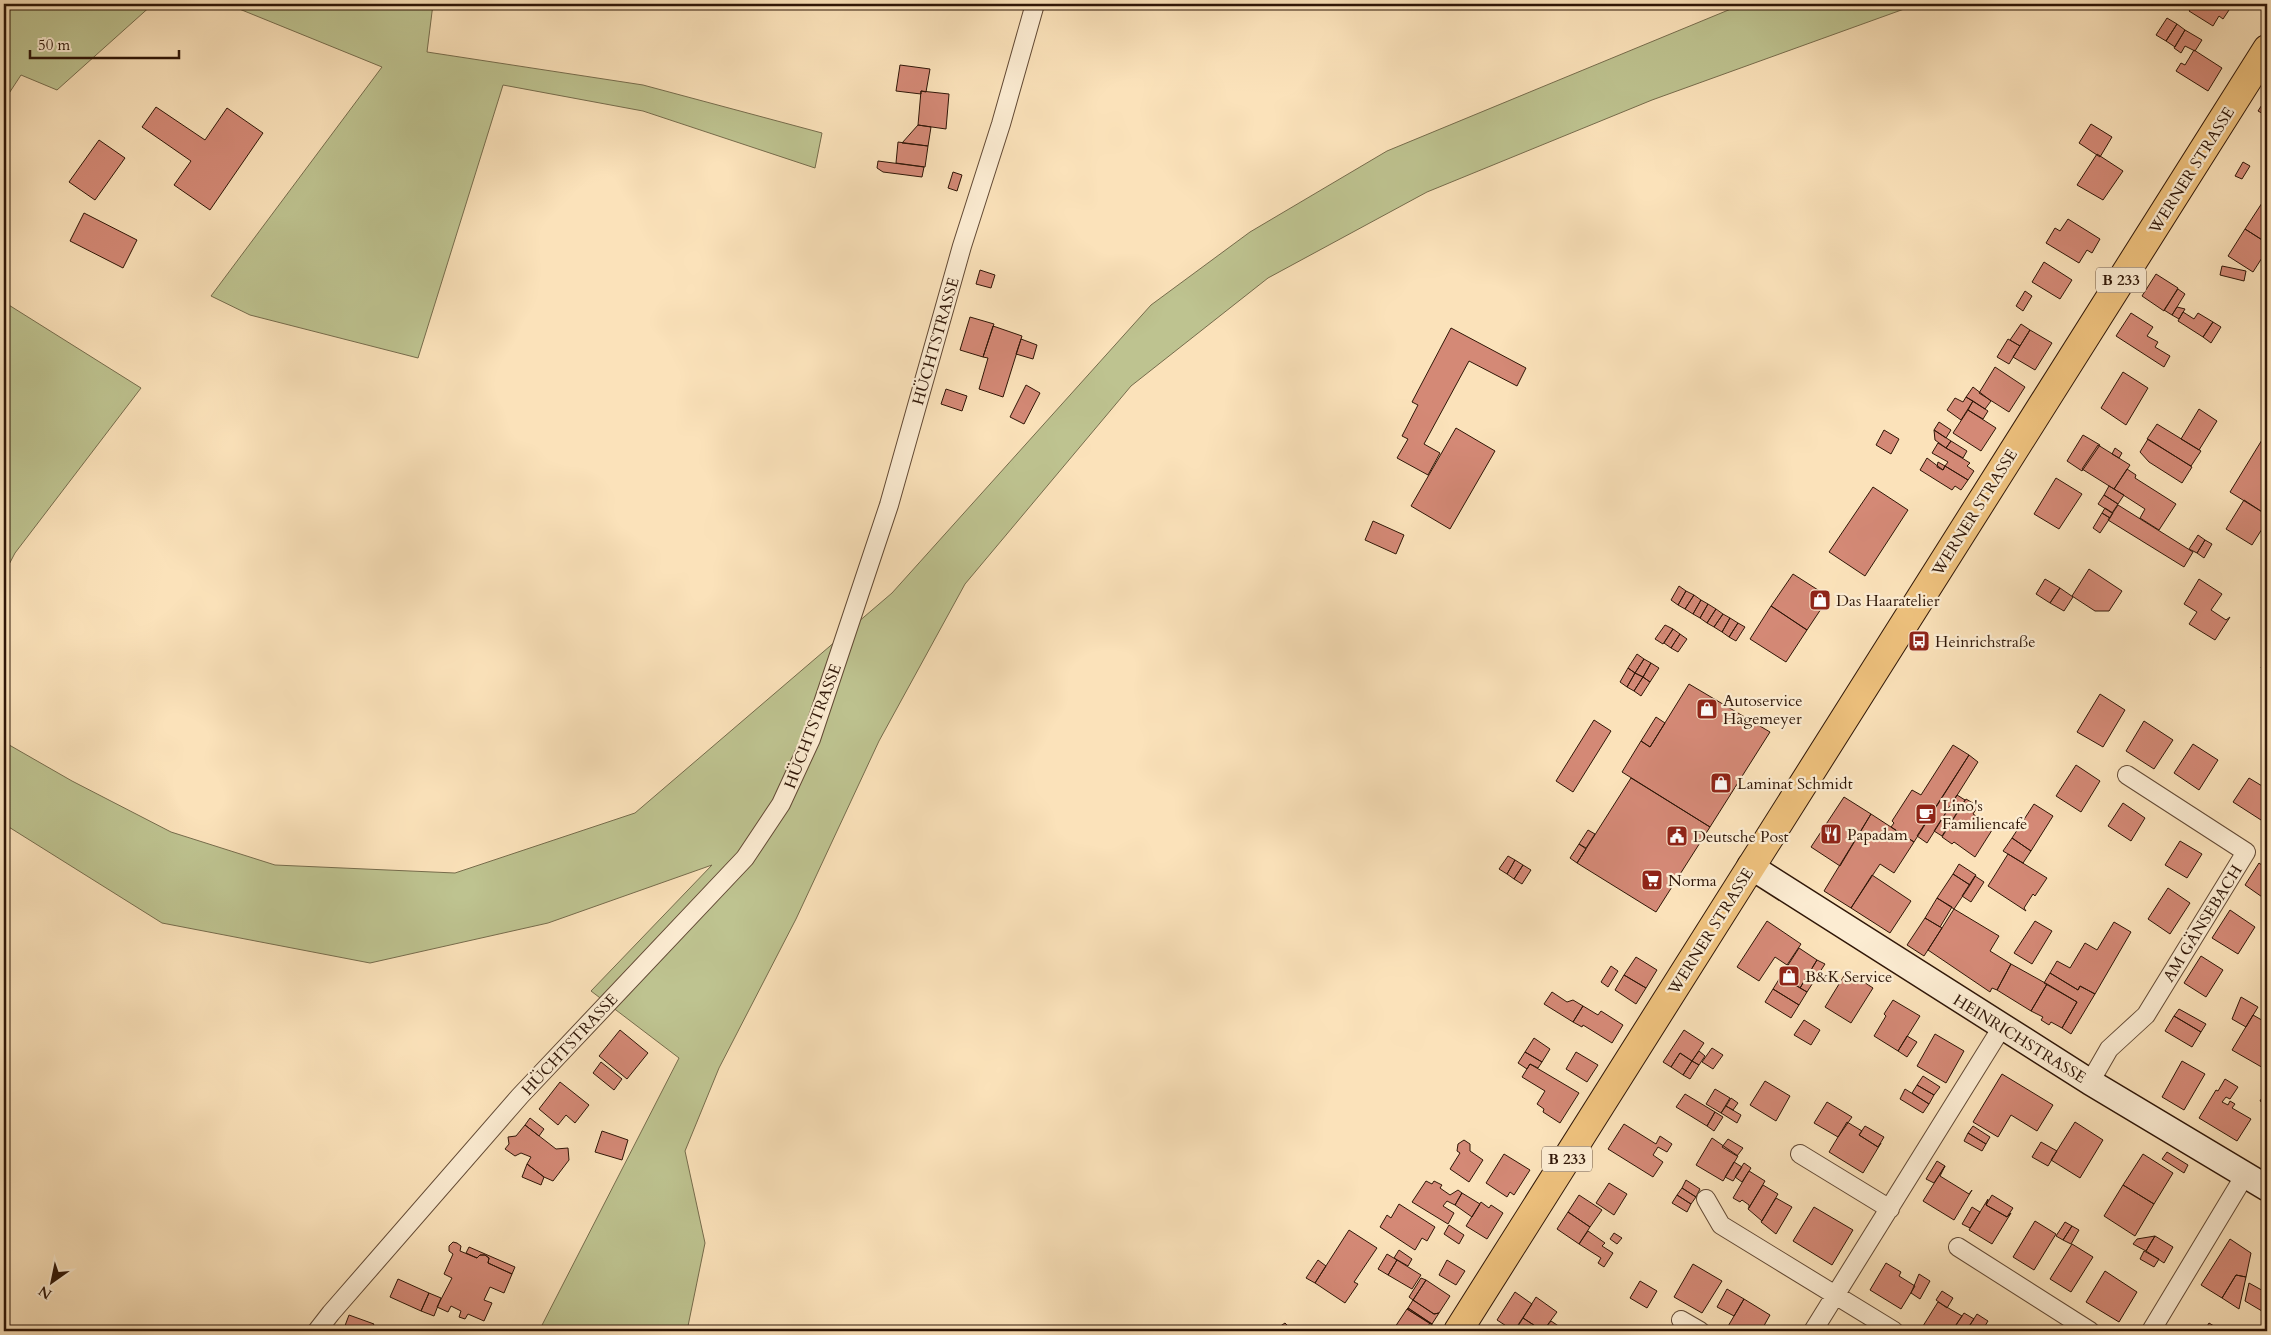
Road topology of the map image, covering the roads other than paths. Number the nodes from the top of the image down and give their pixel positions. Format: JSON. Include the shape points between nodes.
{"nodes":[{"id":1,"x":1035,"y":4,"type":"edge"},
{"id":2,"x":2265,"y":56,"type":"edge"},
{"id":3,"x":2127,"y":774,"type":"dead end"},
{"id":4,"x":1750,"y":866,"type":"junction"},
{"id":5,"x":2002,"y":1027,"type":"junction"},
{"id":6,"x":2090,"y":1082,"type":"junction"},
{"id":7,"x":1800,"y":1154,"type":"dead end"},
{"id":8,"x":2245,"y":1175,"type":"junction"},
{"id":9,"x":2267,"y":1188,"type":"edge"},
{"id":10,"x":1706,"y":1199,"type":"dead end"},
{"id":11,"x":1890,"y":1209,"type":"junction"},
{"id":12,"x":1958,"y":1247,"type":"dead end"},
{"id":13,"x":1836,"y":1296,"type":"junction"},
{"id":14,"x":1681,"y":1320,"type":"dead end"},
{"id":15,"x":317,"y":1331,"type":"edge"},
{"id":16,"x":1458,"y":1331,"type":"edge"},
{"id":17,"x":1700,"y":1331,"type":"edge"},
{"id":18,"x":1813,"y":1331,"type":"edge"},
{"id":19,"x":1894,"y":1331,"type":"edge"},
{"id":20,"x":2090,"y":1331,"type":"edge"},
{"id":21,"x":2150,"y":1331,"type":"edge"}],
"edges":[{"from":1,"to":15,"type":"street","name":"HÜCHTSTRASSE","via":[[888,505],[811,739],[781,804],[745,858],[520,1096]]},
{"from":2,"to":4,"type":"main road","name":"WERNER STRASSE","number":"B 233"},
{"from":3,"to":6,"type":"street","name":"AM GÄNSEBACH","via":[[2246,852],[2146,1014],[2109,1049]]},
{"from":4,"to":5,"type":"street","name":"HEINRICHSTRASSE"},
{"from":4,"to":16,"type":"main road","name":"WERNER STRASSE","number":"B 233"},
{"from":5,"to":6,"type":"street","name":"HEINRICHSTRASSE"},
{"from":5,"to":11,"type":"street"},
{"from":6,"to":8,"type":"street","name":"HEINRICHSTRASSE"},
{"from":7,"to":11,"type":"street"},
{"from":8,"to":9,"type":"street","name":"HEINRICHSTRASSE"},
{"from":8,"to":21,"type":"street"},
{"from":10,"to":13,"type":"street","via":[[1721,1225]]},
{"from":11,"to":13,"type":"street"},
{"from":12,"to":20,"type":"street"},
{"from":13,"to":18,"type":"street"},
{"from":13,"to":19,"type":"street"},
{"from":14,"to":17,"type":"street"}]}
